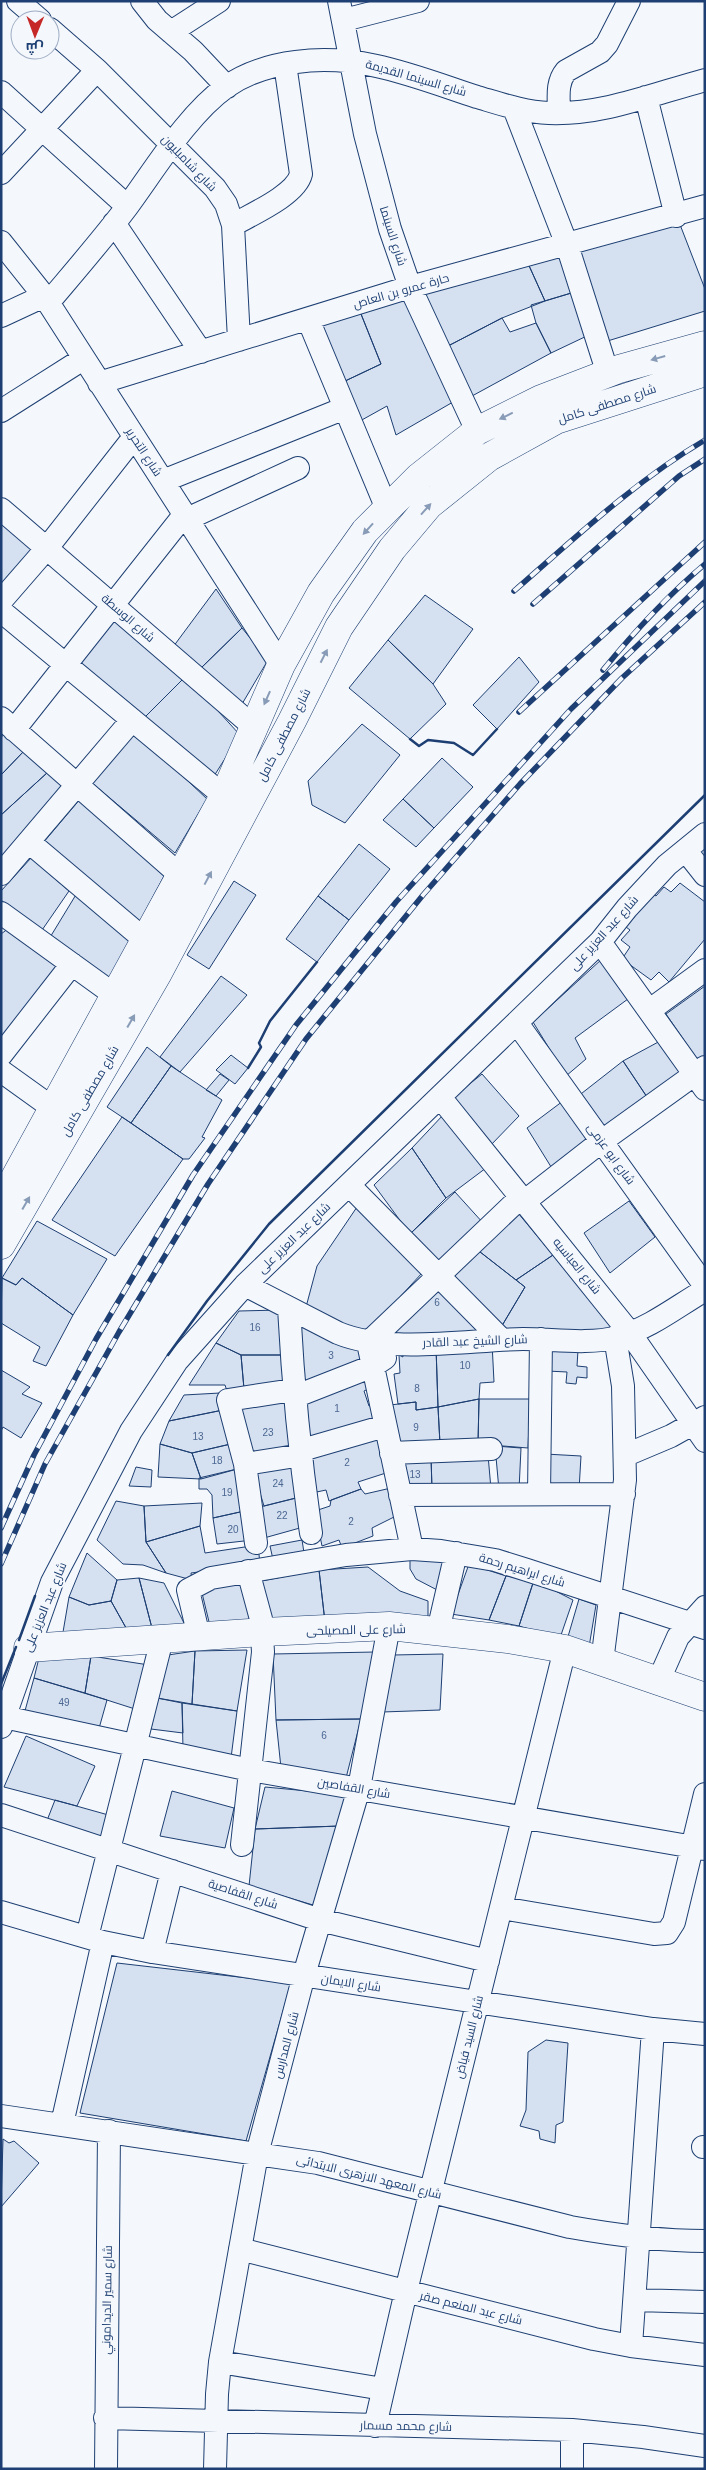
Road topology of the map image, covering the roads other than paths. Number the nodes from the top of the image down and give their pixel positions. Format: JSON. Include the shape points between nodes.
{"nodes":[{"id":1,"x":18,"y":1,"type":"edge"},
{"id":2,"x":142,"y":1,"type":"edge"},
{"id":3,"x":219,"y":1,"type":"edge"},
{"id":4,"x":418,"y":1,"type":"edge"},
{"id":5,"x":629,"y":1,"type":"edge"},
{"id":6,"x":28,"y":10,"type":"edge"},
{"id":7,"x":341,"y":11,"type":"edge"},
{"id":8,"x":171,"y":32,"type":"junction"},
{"id":9,"x":60,"y":37,"type":"edge"},
{"id":10,"x":349,"y":60,"type":"junction"},
{"id":11,"x":285,"y":64,"type":"junction"},
{"id":12,"x":98,"y":70,"type":"junction"},
{"id":13,"x":705,"y":80,"type":"edge"},
{"id":14,"x":227,"y":87,"type":"junction"},
{"id":15,"x":1,"y":92,"type":"edge"},
{"id":16,"x":646,"y":97,"type":"junction"},
{"id":17,"x":514,"y":108,"type":"junction"},
{"id":18,"x":559,"y":113,"type":"junction"},
{"id":19,"x":43,"y":128,"type":"junction"},
{"id":20,"x":172,"y":145,"type":"junction"},
{"id":21,"x":1,"y":173,"type":"edge"},
{"id":22,"x":705,"y":206,"type":"edge"},
{"id":23,"x":121,"y":215,"type":"junction"},
{"id":24,"x":676,"y":216,"type":"junction"},
{"id":25,"x":233,"y":225,"type":"junction"},
{"id":26,"x":1,"y":242,"type":"edge"},
{"id":27,"x":567,"y":245,"type":"junction"},
{"id":28,"x":410,"y":287,"type":"junction"},
{"id":29,"x":46,"y":300,"type":"junction"},
{"id":30,"x":1,"y":316,"type":"edge"},
{"id":31,"x":308,"y":319,"type":"junction"},
{"id":32,"x":239,"y":340,"type":"junction"},
{"id":33,"x":705,"y":344,"type":"edge"},
{"id":34,"x":201,"y":352,"type":"junction"},
{"id":35,"x":83,"y":359,"type":"junction"},
{"id":36,"x":705,"y":372,"type":"edge"},
{"id":37,"x":608,"y":374,"type":"junction"},
{"id":38,"x":99,"y":383,"type":"junction"},
{"id":39,"x":345,"y":408,"type":"junction"},
{"id":40,"x":1,"y":411,"type":"edge"},
{"id":41,"x":477,"y":431,"type":"junction"},
{"id":42,"x":134,"y":437,"type":"junction"},
{"id":43,"x":298,"y":468,"type":"dead end"},
{"id":44,"x":163,"y":481,"type":"junction"},
{"id":45,"x":1,"y":508,"type":"edge"},
{"id":46,"x":387,"y":509,"type":"junction"},
{"id":47,"x":186,"y":517,"type":"junction"},
{"id":48,"x":47,"y":548,"type":"junction"},
{"id":49,"x":1,"y":600,"type":"edge"},
{"id":50,"x":113,"y":605,"type":"junction"},
{"id":51,"x":1,"y":611,"type":"edge"},
{"id":52,"x":66,"y":665,"type":"junction"},
{"id":53,"x":281,"y":665,"type":"junction"},
{"id":54,"x":132,"y":720,"type":"junction"},
{"id":55,"x":8,"y":724,"type":"edge"},
{"id":56,"x":254,"y":727,"type":"junction"},
{"id":57,"x":77,"y":785,"type":"junction"},
{"id":58,"x":224,"y":796,"type":"junction"},
{"id":59,"x":705,"y":834,"type":"edge"},
{"id":60,"x":29,"y":842,"type":"junction"},
{"id":61,"x":686,"y":851,"type":"junction"},
{"id":62,"x":1,"y":874,"type":"edge"},
{"id":63,"x":180,"y":875,"type":"junction"},
{"id":64,"x":705,"y":875,"type":"edge"},
{"id":65,"x":1,"y":913,"type":"edge"},
{"id":66,"x":146,"y":940,"type":"junction"},
{"id":67,"x":600,"y":942,"type":"junction"},
{"id":68,"x":72,"y":964,"type":"junction"},
{"id":69,"x":705,"y":970,"type":"edge"},
{"id":70,"x":116,"y":996,"type":"junction"},
{"id":71,"x":650,"y":1010,"type":"junction"},
{"id":72,"x":517,"y":1023,"type":"junction"},
{"id":73,"x":1,"y":1055,"type":"edge"},
{"id":74,"x":1,"y":1071,"type":"edge"},
{"id":75,"x":701,"y":1077,"type":"edge"},
{"id":76,"x":440,"y":1097,"type":"junction"},
{"id":77,"x":54,"y":1108,"type":"junction"},
{"id":78,"x":602,"y":1141,"type":"junction"},
{"id":79,"x":349,"y":1185,"type":"junction"},
{"id":80,"x":3,"y":1197,"type":"edge"},
{"id":81,"x":523,"y":1199,"type":"junction"},
{"id":82,"x":1,"y":1246,"type":"edge"},
{"id":83,"x":439,"y":1276,"type":"junction"},
{"id":84,"x":246,"y":1285,"type":"junction"},
{"id":85,"x":705,"y":1288,"type":"edge"},
{"id":86,"x":289,"y":1308,"type":"junction"},
{"id":87,"x":623,"y":1335,"type":"junction"},
{"id":88,"x":541,"y":1339,"type":"junction"},
{"id":89,"x":501,"y":1340,"type":"junction"},
{"id":90,"x":368,"y":1343,"type":"junction"},
{"id":91,"x":407,"y":1344,"type":"junction"},
{"id":92,"x":373,"y":1366,"type":"junction"},
{"id":93,"x":293,"y":1394,"type":"junction"},
{"id":94,"x":385,"y":1426,"type":"junction"},
{"id":95,"x":701,"y":1428,"type":"edge"},
{"id":96,"x":491,"y":1450,"type":"dead end"},
{"id":97,"x":302,"y":1452,"type":"junction"},
{"id":98,"x":391,"y":1453,"type":"junction"},
{"id":99,"x":626,"y":1455,"type":"junction"},
{"id":100,"x":245,"y":1464,"type":"junction"},
{"id":101,"x":539,"y":1494,"type":"junction"},
{"id":102,"x":624,"y":1494,"type":"junction"},
{"id":103,"x":400,"y":1495,"type":"junction"},
{"id":104,"x":311,"y":1533,"type":"dead end"},
{"id":105,"x":256,"y":1543,"type":"dead end"},
{"id":106,"x":412,"y":1549,"type":"junction"},
{"id":107,"x":456,"y":1553,"type":"junction"},
{"id":108,"x":248,"y":1571,"type":"junction"},
{"id":109,"x":610,"y":1598,"type":"junction"},
{"id":110,"x":700,"y":1619,"type":"edge"},
{"id":111,"x":389,"y":1626,"type":"junction"},
{"id":112,"x":438,"y":1631,"type":"junction"},
{"id":113,"x":264,"y":1632,"type":"junction"},
{"id":114,"x":199,"y":1637,"type":"junction"},
{"id":115,"x":162,"y":1639,"type":"junction"},
{"id":116,"x":28,"y":1648,"type":"junction"},
{"id":117,"x":565,"y":1649,"type":"junction"},
{"id":118,"x":602,"y":1662,"type":"junction"},
{"id":119,"x":658,"y":1682,"type":"junction"},
{"id":120,"x":705,"y":1697,"type":"edge"},
{"id":121,"x":3,"y":1722,"type":"edge"},
{"id":122,"x":135,"y":1745,"type":"junction"},
{"id":123,"x":250,"y":1770,"type":"junction"},
{"id":124,"x":358,"y":1788,"type":"junction"},
{"id":125,"x":705,"y":1794,"type":"edge"},
{"id":126,"x":1,"y":1815,"type":"edge"},
{"id":127,"x":523,"y":1817,"type":"junction"},
{"id":128,"x":242,"y":1845,"type":"dead end"},
{"id":129,"x":698,"y":1848,"type":"edge"},
{"id":130,"x":108,"y":1850,"type":"junction"},
{"id":131,"x":172,"y":1871,"type":"junction"},
{"id":132,"x":502,"y":1908,"type":"junction"},
{"id":133,"x":1,"y":1912,"type":"edge"},
{"id":134,"x":320,"y":1920,"type":"junction"},
{"id":135,"x":95,"y":1940,"type":"junction"},
{"id":136,"x":152,"y":1952,"type":"junction"},
{"id":137,"x":488,"y":1961,"type":"junction"},
{"id":138,"x":304,"y":1975,"type":"junction"},
{"id":139,"x":477,"y":2003,"type":"junction"},
{"id":140,"x":654,"y":2029,"type":"junction"},
{"id":141,"x":705,"y":2034,"type":"edge"},
{"id":142,"x":1,"y":2116,"type":"edge"},
{"id":143,"x":62,"y":2124,"type":"junction"},
{"id":144,"x":109,"y":2131,"type":"junction"},
{"id":145,"x":257,"y":2154,"type":"junction"},
{"id":146,"x":430,"y":2192,"type":"junction"},
{"id":147,"x":639,"y":2238,"type":"junction"},
{"id":148,"x":705,"y":2241,"type":"edge"},
{"id":149,"x":240,"y":2249,"type":"junction"},
{"id":150,"x":406,"y":2291,"type":"junction"},
{"id":151,"x":635,"y":2300,"type":"junction"},
{"id":152,"x":705,"y":2302,"type":"edge"},
{"id":153,"x":631,"y":2346,"type":"junction"},
{"id":154,"x":705,"y":2355,"type":"edge"},
{"id":155,"x":220,"y":2362,"type":"junction"},
{"id":156,"x":383,"y":2389,"type":"junction"},
{"id":157,"x":105,"y":2418,"type":"junction"},
{"id":158,"x":216,"y":2421,"type":"junction"},
{"id":159,"x":375,"y":2426,"type":"junction"},
{"id":160,"x":572,"y":2430,"type":"junction"},
{"id":161,"x":705,"y":2446,"type":"edge"},
{"id":162,"x":106,"y":2469,"type":"edge"},
{"id":163,"x":216,"y":2469,"type":"edge"},
{"id":164,"x":572,"y":2469,"type":"edge"}],
"edges":[{"from":1,"to":6,"type":"street"},
{"from":2,"to":8,"type":"street"},
{"from":3,"to":8,"type":"street"},
{"from":4,"to":7,"type":"street"},
{"from":5,"to":18,"type":"street","via":[[600,52],[562,76]]},
{"from":7,"to":10,"type":"street","name":"شارع السينما"},
{"from":8,"to":14,"type":"street"},
{"from":9,"to":12,"type":"street","name":"شارع شامبليون"},
{"from":10,"to":11,"type":"street","name":"شارع السينما القديمة"},
{"from":10,"to":17,"type":"street","name":"شارع السينما القديمة","via":[[383,67]]},
{"from":10,"to":28,"type":"street","name":"شارع السينما","via":[[372,166]]},
{"from":11,"to":14,"type":"street","name":"شارع السينما القديمة","via":[[252,74]]},
{"from":11,"to":25,"type":"street","via":[[300,181],[291,191]]},
{"from":12,"to":19,"type":"street"},
{"from":12,"to":20,"type":"street","name":"شارع شامبليون"},
{"from":13,"to":16,"type":"street","name":"شارع السينما القديمة"},
{"from":14,"to":20,"type":"street","name":"شارع السينما القديمة","via":[[208,102]]},
{"from":15,"to":19,"type":"street"},
{"from":16,"to":18,"type":"street","name":"شارع السينما القديمة","via":[[614,107]]},
{"from":16,"to":24,"type":"street"},
{"from":17,"to":18,"type":"street","name":"شارع السينما القديمة"},
{"from":17,"to":27,"type":"street"},
{"from":19,"to":21,"type":"street"},
{"from":19,"to":23,"type":"street"},
{"from":20,"to":23,"type":"street","name":"شارع السينما القديمة"},
{"from":20,"to":25,"type":"street","name":"شارع شامبليون","via":[[216,188]]},
{"from":22,"to":24,"type":"street","name":"حارة عمرو بن العاص"},
{"from":23,"to":29,"type":"street","name":"شارع السينما القديمة"},
{"from":23,"to":34,"type":"street"},
{"from":24,"to":27,"type":"street","name":"حارة عمرو بن العاص"},
{"from":25,"to":32,"type":"street","name":"شارع شامبليون"},
{"from":26,"to":29,"type":"street","name":"شارع التحرير"},
{"from":27,"to":28,"type":"street","name":"حارة عمرو بن العاص"},
{"from":27,"to":37,"type":"street"},
{"from":28,"to":31,"type":"street","name":"حارة عمرو بن العاص"},
{"from":28,"to":41,"type":"street","name":"شارع السينما"},
{"from":29,"to":30,"type":"street"},
{"from":29,"to":35,"type":"street","name":"شارع التحرير"},
{"from":31,"to":32,"type":"street","name":"حارة عمرو بن العاص"},
{"from":31,"to":39,"type":"street"},
{"from":32,"to":34,"type":"street","name":"حارة عمرو بن العاص"},
{"from":33,"to":37,"type":"main road","name":"شارع مصطفى كامل","one_way":true},
{"from":34,"to":38,"type":"street","name":"حارة عمرو بن العاص"},
{"from":35,"to":38,"type":"street","name":"شارع التحرير"},
{"from":35,"to":40,"type":"street"},
{"from":82,"to":36,"type":"main road","name":"شارع مصطفى كامل","one_way":true,"via":[[158,973],[339,627],[392,549],[429,505],[488,457],[556,420]]},
{"from":37,"to":41,"type":"main road","name":"شارع مصطفى كامل","one_way":true,"via":[[541,399]]},
{"from":38,"to":42,"type":"street","name":"شارع التحرير"},
{"from":39,"to":44,"type":"street"},
{"from":39,"to":46,"type":"street"},
{"from":41,"to":46,"type":"main road","name":"شارع مصطفى كامل","via":[[419,477]]},
{"from":42,"to":44,"type":"street","name":"شارع التحرير"},
{"from":42,"to":48,"type":"street"},
{"from":43,"to":47,"type":"street"},
{"from":44,"to":47,"type":"street","name":"شارع التحرير"},
{"from":45,"to":48,"type":"street","name":"شارع الوسطة"},
{"from":46,"to":53,"type":"main road","name":"شارع مصطفى كامل","one_way":true,"via":[[365,531],[321,592]]},
{"from":47,"to":50,"type":"street"},
{"from":47,"to":53,"type":"street","name":"شارع التحرير"},
{"from":48,"to":49,"type":"street"},
{"from":48,"to":50,"type":"street","name":"شارع الوسطة"},
{"from":50,"to":52,"type":"street"},
{"from":50,"to":56,"type":"street","name":"شارع الوسطة"},
{"from":51,"to":52,"type":"street"},
{"from":52,"to":54,"type":"street"},
{"from":52,"to":55,"type":"street"},
{"from":53,"to":56,"type":"main road","name":"شارع مصطفى كامل","one_way":true},
{"from":54,"to":57,"type":"street"},
{"from":54,"to":58,"type":"street"},
{"from":55,"to":57,"type":"street"},
{"from":56,"to":58,"type":"main road","name":"شارع مصطفى كامل"},
{"from":57,"to":60,"type":"street"},
{"from":57,"to":63,"type":"street"},
{"from":58,"to":63,"type":"main road","name":"شارع مصطفى كامل"},
{"from":59,"to":61,"type":"street","name":"شارع عبد العزيز على"},
{"from":60,"to":62,"type":"street"},
{"from":60,"to":66,"type":"street"},
{"from":61,"to":64,"type":"street"},
{"from":61,"to":67,"type":"street","name":"شارع عبد العزيز على","via":[[668,865]]},
{"from":63,"to":66,"type":"main road","name":"شارع مصطفى كامل"},
{"from":65,"to":68,"type":"street"},
{"from":66,"to":70,"type":"main road","name":"شارع مصطفى كامل"},
{"from":67,"to":71,"type":"street"},
{"from":67,"to":72,"type":"street","name":"شارع عبد العزيز على"},
{"from":68,"to":70,"type":"street"},
{"from":68,"to":73,"type":"street"},
{"from":69,"to":71,"type":"street"},
{"from":70,"to":77,"type":"main road","name":"شارع مصطفى كامل"},
{"from":71,"to":75,"type":"street"},
{"from":72,"to":76,"type":"street","name":"شارع عبد العزيز على"},
{"from":72,"to":78,"type":"street","name":"شارع ابو عزمى"},
{"from":74,"to":77,"type":"street"},
{"from":75,"to":78,"type":"street"},
{"from":76,"to":79,"type":"street","name":"شارع عبد العزيز على"},
{"from":76,"to":81,"type":"street","name":"شارع العباسيه"},
{"from":77,"to":80,"type":"main road","name":"شارع مصطفى كامل"},
{"from":78,"to":81,"type":"street"},
{"from":78,"to":85,"type":"street","name":"شارع ابو عزمى"},
{"from":79,"to":83,"type":"street"},
{"from":79,"to":84,"type":"street","name":"شارع عبد العزيز على"},
{"from":81,"to":83,"type":"street"},
{"from":81,"to":87,"type":"street","name":"شارع العباسيه"},
{"from":83,"to":89,"type":"street"},
{"from":83,"to":90,"type":"street"},
{"from":84,"to":86,"type":"street","name":"شارع الشيخ عبد القادر"},
{"from":84,"to":116,"type":"street","name":"شارع عبد العزيز على","via":[[177,1362],[131,1431],[52,1582]]},
{"from":85,"to":87,"type":"street","name":"شارع الشيخ عبد القادر","via":[[659,1319]]},
{"from":86,"to":90,"type":"street","name":"شارع الشيخ عبد القادر","via":[[338,1333]]},
{"from":86,"to":93,"type":"street"},
{"from":87,"to":88,"type":"street","name":"شارع الشيخ عبد القادر","via":[[584,1341]]},
{"from":87,"to":95,"type":"street","name":"شارع العباسيه"},
{"from":87,"to":99,"type":"street"},
{"from":88,"to":89,"type":"street","name":"شارع الشيخ عبد القادر"},
{"from":88,"to":101,"type":"street"},
{"from":89,"to":91,"type":"street","name":"شارع الشيخ عبد القادر"},
{"from":90,"to":91,"type":"street","name":"شارع الشيخ عبد القادر"},
{"from":90,"to":92,"type":"street"},
{"from":91,"to":92,"type":"street"},
{"from":92,"to":93,"type":"street"},
{"from":92,"to":94,"type":"street"},
{"from":93,"to":97,"type":"street"},
{"from":93,"to":100,"type":"street","via":[[228,1400]]},
{"from":94,"to":97,"type":"street"},
{"from":94,"to":98,"type":"street"},
{"from":95,"to":99,"type":"street","via":[[671,1436]]},
{"from":96,"to":98,"type":"street"},
{"from":97,"to":100,"type":"street"},
{"from":97,"to":104,"type":"street"},
{"from":98,"to":103,"type":"street"},
{"from":99,"to":102,"type":"street"},
{"from":100,"to":105,"type":"street"},
{"from":101,"to":102,"type":"street"},
{"from":101,"to":103,"type":"street"},
{"from":102,"to":109,"type":"street"},
{"from":103,"to":106,"type":"street"},
{"from":106,"to":107,"type":"street","name":"شارع ابراهيم رحمة"},
{"from":106,"to":108,"type":"street","name":"شارع ابراهيم رحمة","via":[[346,1555]]},
{"from":107,"to":109,"type":"street","name":"شارع ابراهيم رحمة","via":[[495,1560]]},
{"from":107,"to":112,"type":"street"},
{"from":108,"to":113,"type":"street"},
{"from":108,"to":114,"type":"street","name":"شارع ابراهيم رحمة","via":[[211,1578],[188,1590]]},
{"from":109,"to":110,"type":"street","name":"شارع ابراهيم رحمة"},
{"from":109,"to":118,"type":"street"},
{"from":110,"to":119,"type":"street","via":[[678,1637]]},
{"from":111,"to":112,"type":"main road","name":"شارع على المصيلحى"},
{"from":111,"to":113,"type":"main road","name":"شارع على المصيلحى"},
{"from":111,"to":124,"type":"street","name":"شارع المدارس"},
{"from":112,"to":117,"type":"main road","name":"شارع على المصيلحى"},
{"from":113,"to":114,"type":"main road","name":"شارع على المصيلحى"},
{"from":113,"to":123,"type":"street"},
{"from":114,"to":115,"type":"main road","name":"شارع على المصيلحى"},
{"from":115,"to":116,"type":"main road","name":"شارع على المصيلحى"},
{"from":115,"to":122,"type":"street"},
{"from":116,"to":121,"type":"street","name":"شارع عبد العزيز على"},
{"from":117,"to":118,"type":"main road","name":"شارع على المصيلحى"},
{"from":117,"to":127,"type":"street","name":"شارع السيد فياض"},
{"from":118,"to":119,"type":"main road","name":"شارع على المصيلحى"},
{"from":119,"to":120,"type":"main road","name":"شارع على المصيلحى"},
{"from":121,"to":122,"type":"street","name":"شارع القفاصين"},
{"from":122,"to":123,"type":"street","name":"شارع القفاصين"},
{"from":122,"to":130,"type":"street"},
{"from":123,"to":124,"type":"street","name":"شارع القفاصين"},
{"from":123,"to":128,"type":"street"},
{"from":124,"to":127,"type":"street","name":"شارع القفاصين"},
{"from":124,"to":134,"type":"street","name":"شارع المدارس"},
{"from":125,"to":129,"type":"street"},
{"from":126,"to":130,"type":"street","name":"شارع القفاصية"},
{"from":127,"to":129,"type":"street","name":"شارع القفاصين"},
{"from":127,"to":132,"type":"street","name":"شارع السيد فياض"},
{"from":129,"to":132,"type":"street","via":[[674,1922],[667,1932],[661,1934]]},
{"from":130,"to":131,"type":"street","name":"شارع القفاصية"},
{"from":130,"to":135,"type":"street"},
{"from":131,"to":134,"type":"street","name":"شارع القفاصية"},
{"from":131,"to":136,"type":"street"},
{"from":132,"to":137,"type":"street","name":"شارع السيد فياض"},
{"from":133,"to":135,"type":"street","name":"شارع الايمان"},
{"from":134,"to":137,"type":"street","name":"شارع القفاصية"},
{"from":134,"to":138,"type":"street","name":"شارع المدارس"},
{"from":135,"to":136,"type":"street","name":"شارع الايمان"},
{"from":135,"to":143,"type":"street"},
{"from":136,"to":138,"type":"street","name":"شارع الايمان"},
{"from":137,"to":139,"type":"street","name":"شارع السيد فياض"},
{"from":138,"to":139,"type":"street","name":"شارع الايمان"},
{"from":138,"to":145,"type":"street","name":"شارع المدارس"},
{"from":139,"to":140,"type":"street","name":"شارع الايمان"},
{"from":139,"to":146,"type":"street","name":"شارع السيد فياض"},
{"from":140,"to":141,"type":"street","name":"شارع الايمان"},
{"from":140,"to":147,"type":"street"},
{"from":142,"to":143,"type":"street","name":"شارع المعهد الازهرى الابتدائى"},
{"from":143,"to":144,"type":"street","name":"شارع المعهد الازهرى الابتدائى"},
{"from":144,"to":145,"type":"street","name":"شارع المعهد الازهرى الابتدائى"},
{"from":144,"to":157,"type":"street","name":"شارع سمير الديداموني"},
{"from":145,"to":146,"type":"street","name":"شارع المعهد الازهرى الابتدائى","via":[[318,2163]]},
{"from":145,"to":149,"type":"street","name":"شارع المدارس"},
{"from":146,"to":147,"type":"street","name":"شارع المعهد الازهرى الابتدائى","via":[[570,2227]]},
{"from":146,"to":150,"type":"street","name":"شارع السيد فياض"},
{"from":147,"to":148,"type":"street","name":"شارع المعهد الازهرى الابتدائى"},
{"from":147,"to":151,"type":"street"},
{"from":149,"to":150,"type":"street","name":"شارع عبد المنعم صقر"},
{"from":149,"to":155,"type":"street","name":"شارع المدارس"},
{"from":150,"to":153,"type":"street","name":"شارع عبد المنعم صقر"},
{"from":150,"to":156,"type":"street","name":"شارع السيد فياض"},
{"from":151,"to":152,"type":"street"},
{"from":151,"to":153,"type":"street"},
{"from":153,"to":154,"type":"street","name":"شارع عبد المنعم صقر"},
{"from":155,"to":156,"type":"street"},
{"from":155,"to":158,"type":"street","name":"شارع المدارس"},
{"from":156,"to":159,"type":"street","name":"شارع السيد فياض"},
{"from":157,"to":158,"type":"street","name":"شارع محمد مسمار"},
{"from":157,"to":162,"type":"street","name":"شارع سمير الديداموني"},
{"from":158,"to":159,"type":"street","name":"شارع محمد مسمار"},
{"from":158,"to":163,"type":"street","name":"شارع المدارس"},
{"from":159,"to":160,"type":"street","name":"شارع محمد مسمار"},
{"from":160,"to":161,"type":"street","name":"شارع محمد مسمار"},
{"from":160,"to":164,"type":"street"}]}
